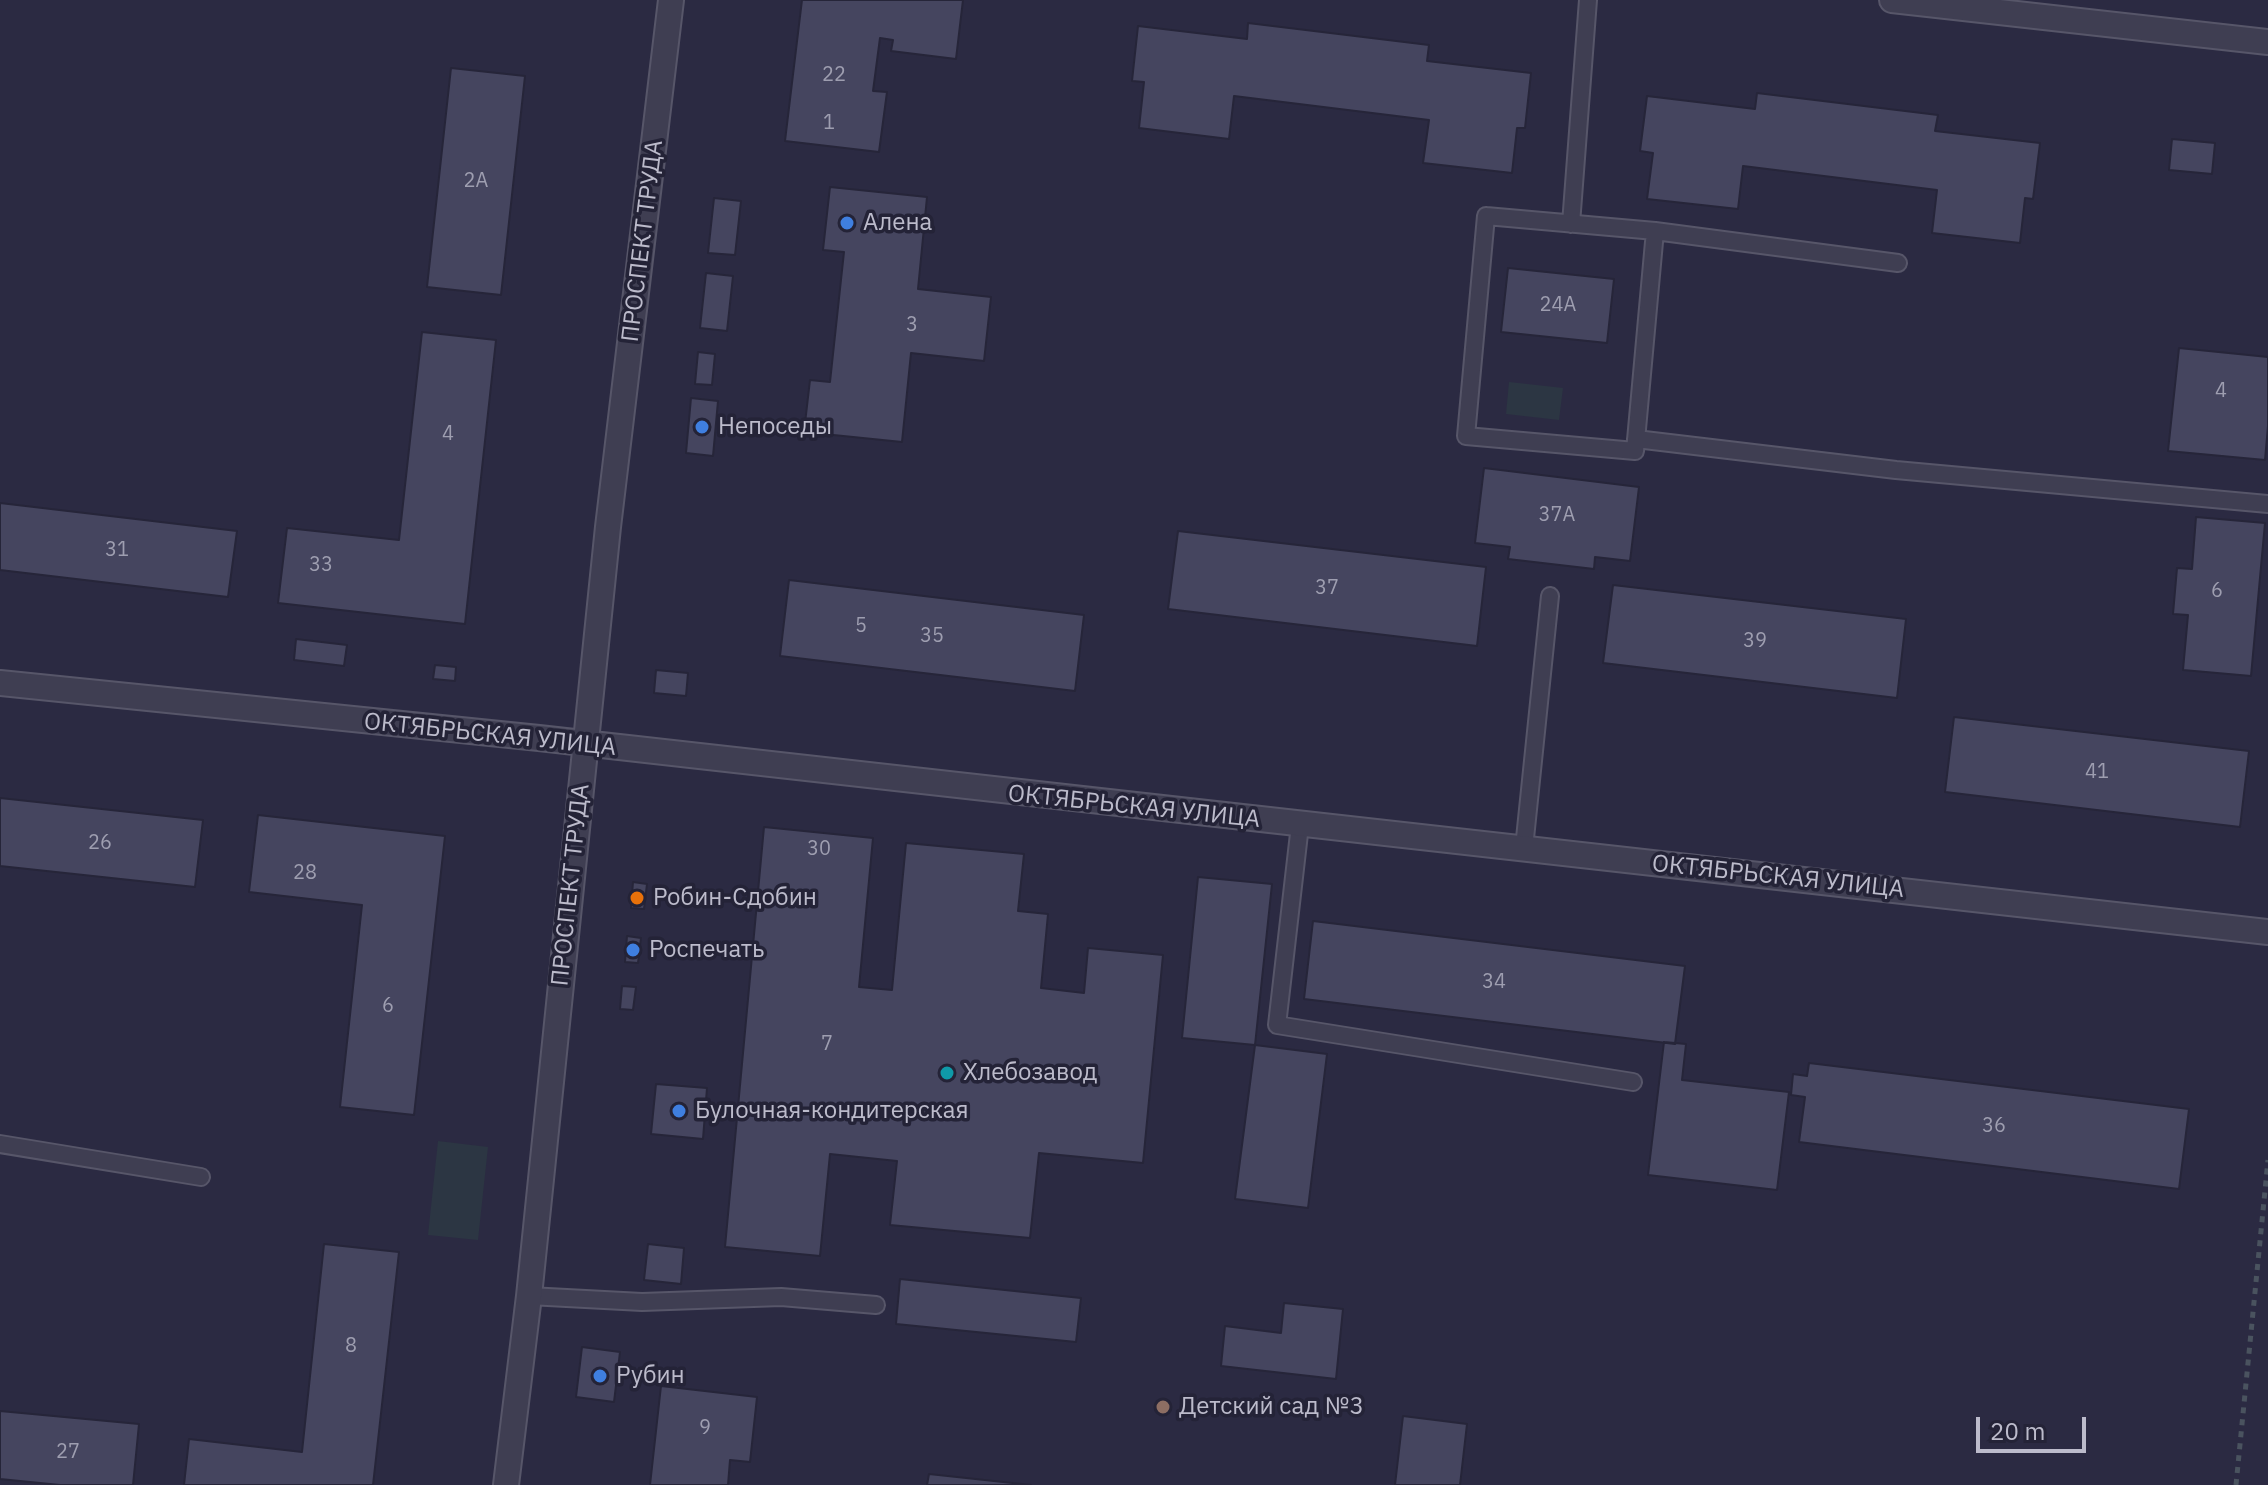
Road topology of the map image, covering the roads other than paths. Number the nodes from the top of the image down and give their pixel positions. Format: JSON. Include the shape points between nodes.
{"nodes":[{"id":1,"x":671,"y":0,"type":"edge"},
{"id":2,"x":1588,"y":0,"type":"edge"},
{"id":3,"x":1892,"y":0,"type":"edge"},
{"id":4,"x":2268,"y":42,"type":"edge"},
{"id":5,"x":1571,"y":224,"type":"junction"},
{"id":6,"x":1655,"y":231,"type":"junction"},
{"id":7,"x":1898,"y":263,"type":"dead end"},
{"id":8,"x":1636,"y":439,"type":"junction"},
{"id":9,"x":2268,"y":504,"type":"edge"},
{"id":10,"x":1550,"y":596,"type":"dead end"},
{"id":11,"x":0,"y":683,"type":"edge"},
{"id":12,"x":585,"y":744,"type":"junction"},
{"id":13,"x":1300,"y":825,"type":"junction"},
{"id":14,"x":1524,"y":848,"type":"junction"},
{"id":15,"x":2268,"y":932,"type":"edge"},
{"id":16,"x":1633,"y":1082,"type":"dead end"},
{"id":17,"x":0,"y":1144,"type":"edge"},
{"id":18,"x":201,"y":1177,"type":"dead end"},
{"id":19,"x":529,"y":1296,"type":"junction"},
{"id":20,"x":876,"y":1305,"type":"dead end"},
{"id":21,"x":506,"y":1485,"type":"edge"}],
"edges":[{"from":1,"to":12,"type":"street","name":"ПРОСПЕКТ ТРУДА"},
{"from":2,"to":5,"type":"lane"},
{"from":3,"to":4,"type":"street"},
{"from":5,"to":6,"type":"lane"},
{"from":5,"to":8,"type":"lane","via":[[1486,216],[1466,436],[1635,451]]},
{"from":6,"to":7,"type":"lane"},
{"from":6,"to":8,"type":"lane"},
{"from":8,"to":9,"type":"lane","via":[[1896,470]]},
{"from":10,"to":14,"type":"lane"},
{"from":11,"to":12,"type":"street","name":"ОКТЯБРЬСКАЯ УЛИЦА"},
{"from":12,"to":13,"type":"street","name":"ОКТЯБРЬСКАЯ УЛИЦА"},
{"from":12,"to":19,"type":"street","name":"ПРОСПЕКТ ТРУДА"},
{"from":13,"to":14,"type":"street","name":"ОКТЯБРЬСКАЯ УЛИЦА"},
{"from":13,"to":16,"type":"lane","via":[[1277,1025]]},
{"from":14,"to":15,"type":"street","name":"ОКТЯБРЬСКАЯ УЛИЦА"},
{"from":17,"to":18,"type":"lane"},
{"from":19,"to":20,"type":"lane","via":[[642,1302],[781,1297]]},
{"from":19,"to":21,"type":"street","name":"ПРОСПЕКТ ТРУДА"}]}
